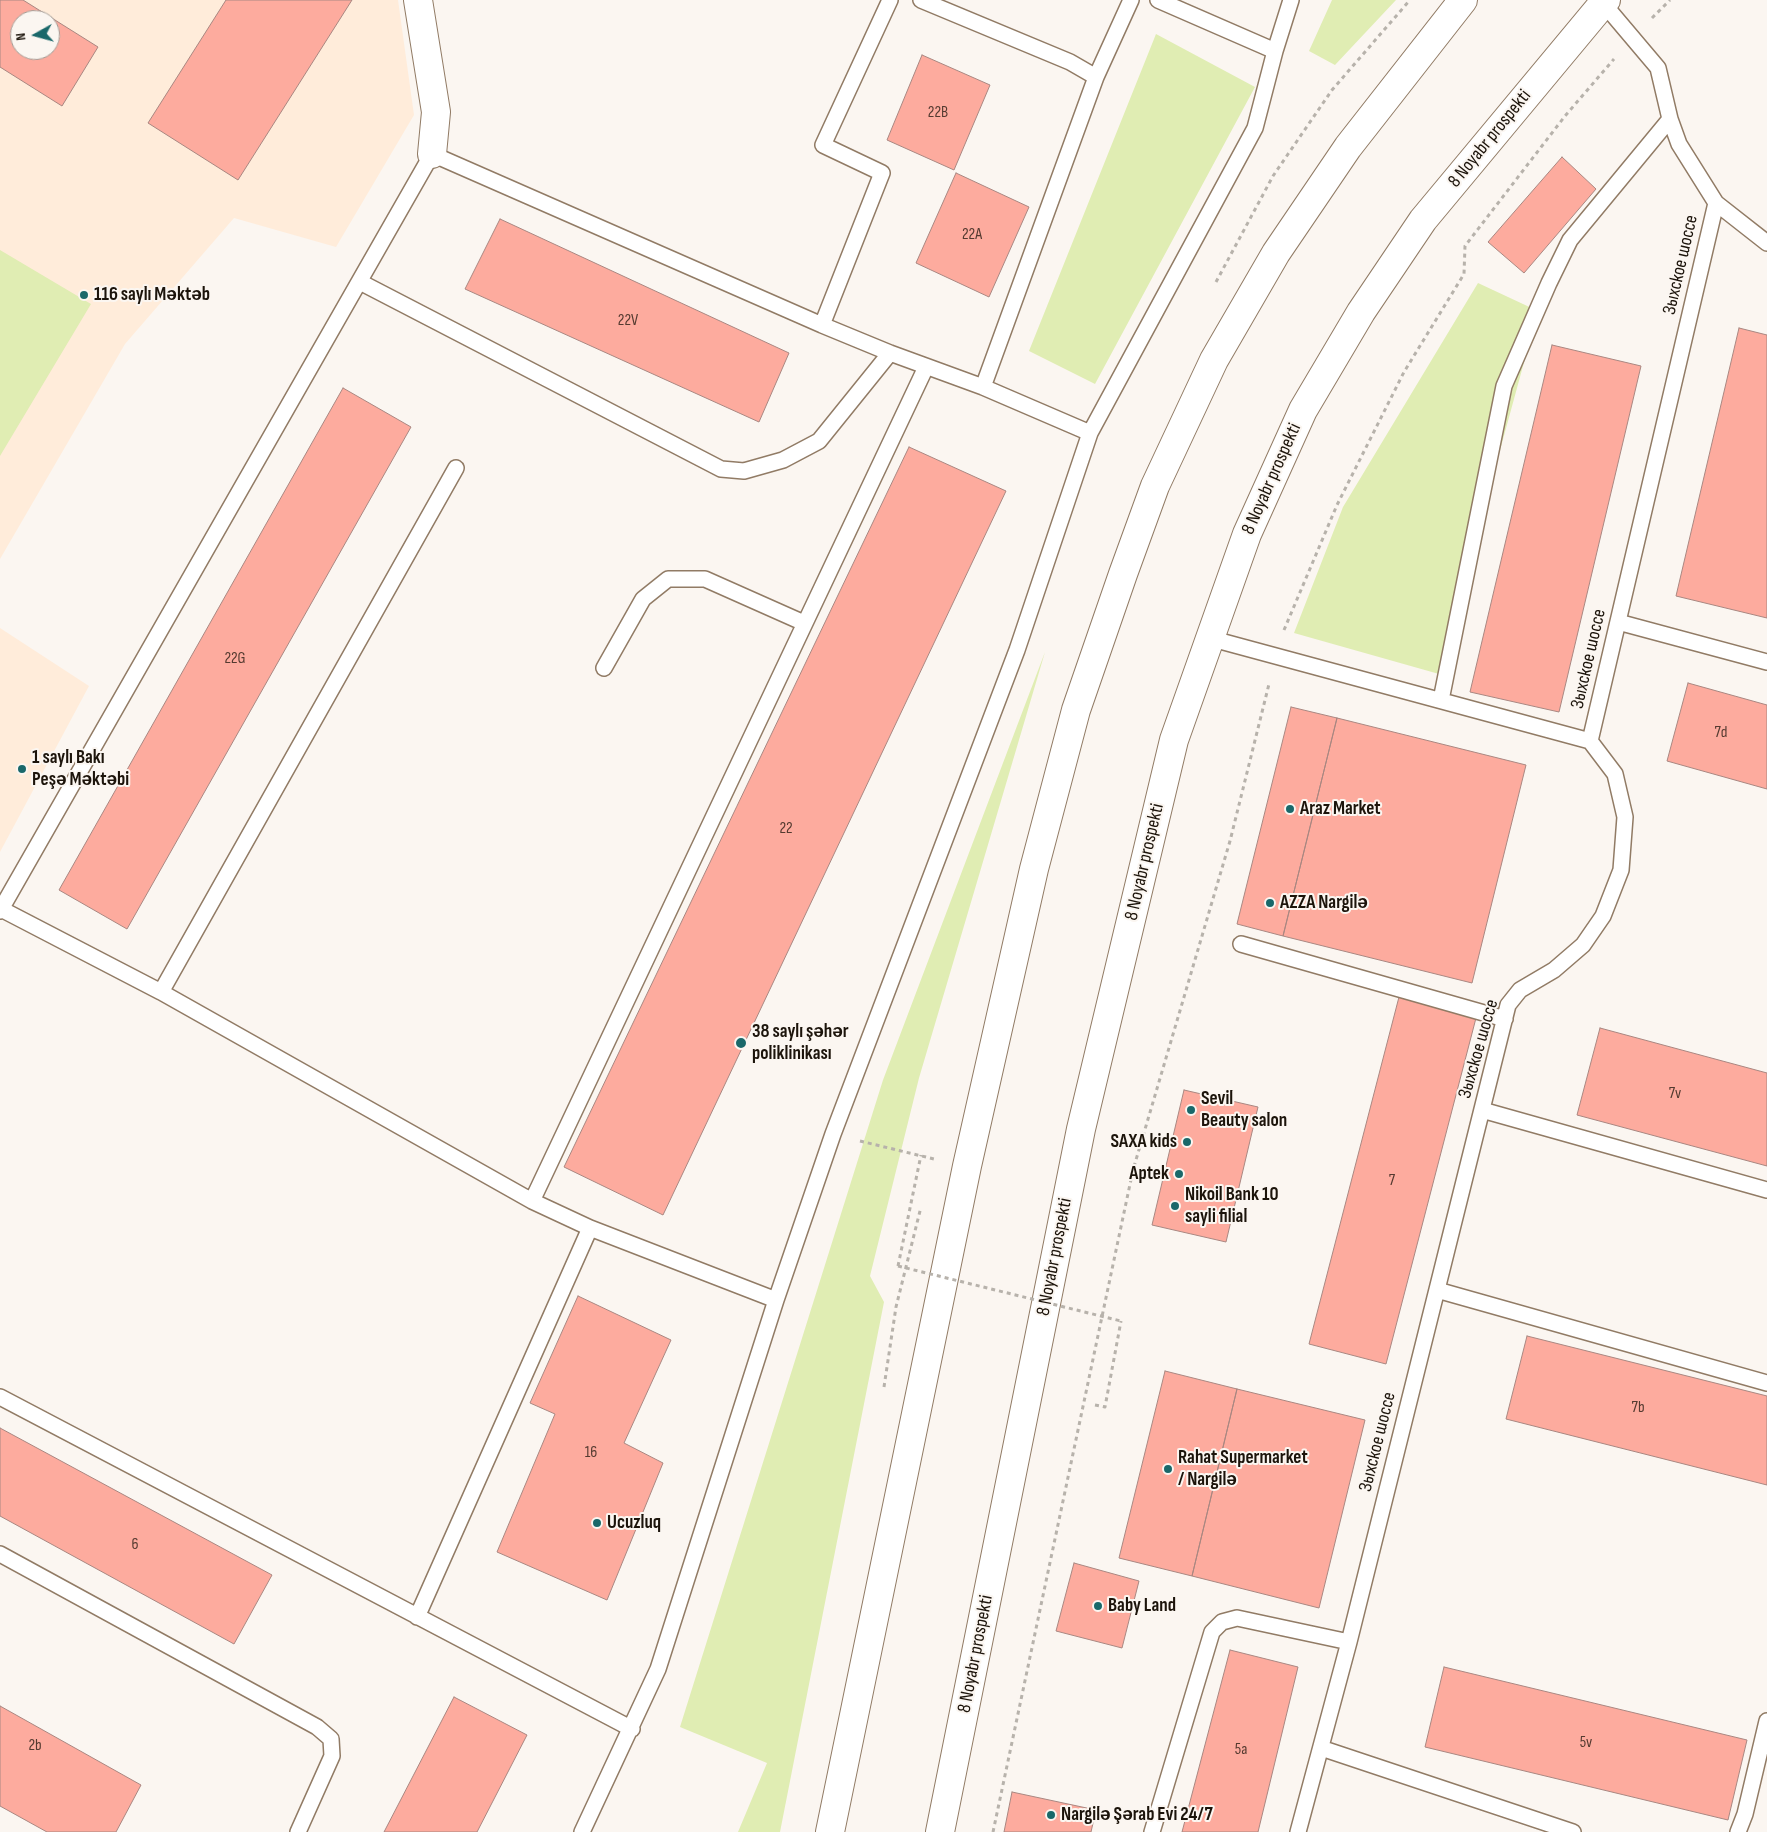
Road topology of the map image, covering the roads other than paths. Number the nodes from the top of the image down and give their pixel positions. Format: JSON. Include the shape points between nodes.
{"nodes":[{"id":1,"x":418,"y":0,"type":"edge"},
{"id":2,"x":890,"y":0,"type":"edge"},
{"id":3,"x":921,"y":0,"type":"edge"},
{"id":4,"x":1131,"y":0,"type":"edge"},
{"id":5,"x":1158,"y":0,"type":"edge"},
{"id":6,"x":1291,"y":0,"type":"edge"},
{"id":7,"x":1463,"y":0,"type":"edge"},
{"id":8,"x":1604,"y":2,"type":"edge"},
{"id":9,"x":1274,"y":51,"type":"junction"},
{"id":10,"x":1096,"y":77,"type":"junction"},
{"id":11,"x":1670,"y":119,"type":"junction"},
{"id":12,"x":432,"y":154,"type":"junction"},
{"id":13,"x":1716,"y":203,"type":"junction"},
{"id":14,"x":1767,"y":243,"type":"edge"},
{"id":15,"x":360,"y":282,"type":"junction"},
{"id":16,"x":822,"y":325,"type":"junction"},
{"id":17,"x":890,"y":353,"type":"junction"},
{"id":18,"x":926,"y":367,"type":"junction"},
{"id":19,"x":983,"y":387,"type":"junction"},
{"id":20,"x":1090,"y":433,"type":"junction"},
{"id":21,"x":456,"y":468,"type":"dead end"},
{"id":22,"x":1618,"y":622,"type":"junction"},
{"id":23,"x":804,"y":623,"type":"junction"},
{"id":24,"x":1209,"y":638,"type":"junction"},
{"id":25,"x":1767,"y":662,"type":"edge"},
{"id":26,"x":604,"y":668,"type":"dead end"},
{"id":27,"x":1440,"y":700,"type":"junction"},
{"id":28,"x":1590,"y":741,"type":"junction"},
{"id":29,"x":0,"y":910,"type":"edge"},
{"id":30,"x":1241,"y":944,"type":"dead end"},
{"id":31,"x":161,"y":992,"type":"junction"},
{"id":32,"x":1505,"y":1019,"type":"junction"},
{"id":33,"x":1482,"y":1110,"type":"junction"},
{"id":34,"x":1767,"y":1190,"type":"edge"},
{"id":35,"x":532,"y":1201,"type":"junction"},
{"id":36,"x":590,"y":1228,"type":"junction"},
{"id":37,"x":1437,"y":1290,"type":"junction"},
{"id":38,"x":776,"y":1300,"type":"junction"},
{"id":39,"x":1767,"y":1383,"type":"edge"},
{"id":40,"x":0,"y":1397,"type":"edge"},
{"id":41,"x":0,"y":1554,"type":"edge"},
{"id":42,"x":418,"y":1618,"type":"junction"},
{"id":43,"x":1349,"y":1642,"type":"junction"},
{"id":44,"x":1767,"y":1721,"type":"edge"},
{"id":45,"x":632,"y":1729,"type":"junction"},
{"id":46,"x":1321,"y":1748,"type":"junction"},
{"id":47,"x":298,"y":1832,"type":"edge"},
{"id":48,"x":582,"y":1832,"type":"edge"},
{"id":49,"x":830,"y":1832,"type":"edge"},
{"id":50,"x":940,"y":1832,"type":"edge"},
{"id":51,"x":1152,"y":1832,"type":"edge"},
{"id":52,"x":1298,"y":1832,"type":"edge"},
{"id":53,"x":1573,"y":1832,"type":"edge"},
{"id":54,"x":1738,"y":1832,"type":"edge"}],
"edges":[{"from":1,"to":12,"type":"main road","via":[[436,112]]},
{"from":2,"to":16,"type":"lane","via":[[823,145],[882,173]]},
{"from":3,"to":10,"type":"lane","via":[[1070,62]]},
{"from":4,"to":10,"type":"lane"},
{"from":5,"to":9,"type":"lane"},
{"from":6,"to":9,"type":"lane"},
{"from":7,"to":49,"type":"main road","via":[[1348,147],[1276,253],[1214,360],[1155,486],[1076,710],[1034,869],[966,1166]]},
{"from":8,"to":11,"type":"lane","via":[[1658,68]]},
{"from":8,"to":24,"type":"main road","name":"8 Noyabr prospekti","via":[[1423,220],[1361,312],[1303,410],[1247,534]]},
{"from":9,"to":20,"type":"lane","via":[[1255,128]]},
{"from":10,"to":19,"type":"lane"},
{"from":11,"to":13,"type":"lane","via":[[1679,144]]},
{"from":11,"to":27,"type":"lane","via":[[1570,240],[1504,386]]},
{"from":12,"to":15,"type":"lane"},
{"from":12,"to":16,"type":"lane"},
{"from":13,"to":14,"type":"lane"},
{"from":13,"to":22,"type":"lane","name":"Зыхское шоссе"},
{"from":15,"to":17,"type":"lane","via":[[721,470],[744,471],[783,460],[819,441]]},
{"from":15,"to":29,"type":"lane"},
{"from":16,"to":17,"type":"lane"},
{"from":17,"to":18,"type":"lane"},
{"from":18,"to":19,"type":"lane"},
{"from":18,"to":23,"type":"lane"},
{"from":19,"to":20,"type":"lane"},
{"from":20,"to":38,"type":"lane","via":[[1017,650],[833,1134]]},
{"from":21,"to":31,"type":"lane"},
{"from":22,"to":25,"type":"lane"},
{"from":22,"to":28,"type":"lane","name":"Зыхское шоссе"},
{"from":23,"to":26,"type":"lane","via":[[704,579],[668,579],[643,599]]},
{"from":23,"to":35,"type":"lane"},
{"from":24,"to":27,"type":"lane"},
{"from":24,"to":50,"type":"main road","name":"8 Noyabr prospekti","via":[[1174,740],[1081,1129]]},
{"from":27,"to":28,"type":"lane"},
{"from":28,"to":32,"type":"lane","name":"Зыхское шоссе","via":[[1615,774],[1625,817],[1621,870],[1603,916],[1583,945],[1554,970],[1520,990],[1508,1005]]},
{"from":29,"to":31,"type":"lane"},
{"from":30,"to":32,"type":"lane"},
{"from":31,"to":35,"type":"lane"},
{"from":32,"to":33,"type":"lane","name":"Зыхское шоссе"},
{"from":33,"to":34,"type":"lane"},
{"from":33,"to":37,"type":"lane","name":"Зыхское шоссе"},
{"from":35,"to":36,"type":"lane"},
{"from":36,"to":38,"type":"lane"},
{"from":36,"to":42,"type":"lane"},
{"from":37,"to":39,"type":"lane"},
{"from":37,"to":43,"type":"lane","name":"Зыхское шоссе"},
{"from":38,"to":45,"type":"lane","via":[[658,1669]]},
{"from":40,"to":42,"type":"lane"},
{"from":41,"to":47,"type":"lane","via":[[318,1726],[331,1739],[332,1756]]},
{"from":42,"to":45,"type":"lane"},
{"from":43,"to":46,"type":"lane","name":"Зыхское шоссе"},
{"from":43,"to":51,"type":"lane","via":[[1238,1618],[1222,1622],[1212,1632]]},
{"from":44,"to":54,"type":"lane"},
{"from":45,"to":48,"type":"lane"},
{"from":46,"to":52,"type":"lane","name":"Зыхское шоссе"},
{"from":46,"to":53,"type":"lane"}]}
